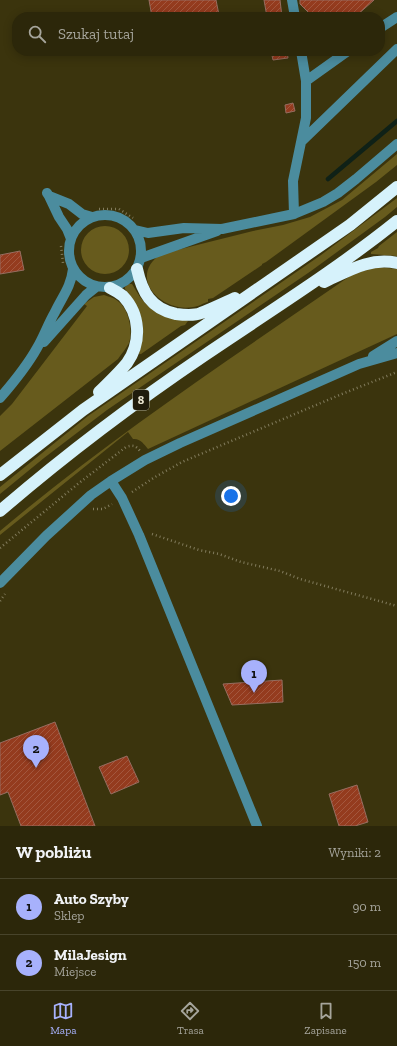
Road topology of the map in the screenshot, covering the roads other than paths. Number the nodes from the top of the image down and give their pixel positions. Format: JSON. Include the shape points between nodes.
{"nodes":[{"id":1,"x":292,"y":0,"type":"edge"},
{"id":2,"x":294,"y":12,"type":"edge"},
{"id":3,"x":397,"y":16,"type":"edge"},
{"id":4,"x":385,"y":24,"type":"edge"},
{"id":5,"x":397,"y":49,"type":"edge"},
{"id":6,"x":302,"y":56,"type":"edge"},
{"id":7,"x":341,"y":56,"type":"edge"},
{"id":8,"x":306,"y":81,"type":"junction"},
{"id":9,"x":302,"y":141,"type":"junction"},
{"id":10,"x":397,"y":144,"type":"edge"},
{"id":11,"x":397,"y":187,"type":"edge"},
{"id":12,"x":294,"y":214,"type":"junction"},
{"id":13,"x":92,"y":217,"type":"junction"},
{"id":14,"x":397,"y":221,"type":"edge"},
{"id":15,"x":222,"y":229,"type":"junction"},
{"id":16,"x":135,"y":230,"type":"junction"},
{"id":17,"x":71,"y":239,"type":"junction"},
{"id":18,"x":139,"y":263,"type":"junction"},
{"id":19,"x":397,"y":263,"type":"edge"},
{"id":20,"x":73,"y":269,"type":"junction"},
{"id":21,"x":96,"y":287,"type":"junction"},
{"id":22,"x":110,"y":288,"type":"junction"},
{"id":23,"x":260,"y":288,"type":"junction"},
{"id":24,"x":289,"y":299,"type":"junction"},
{"id":25,"x":397,"y":341,"type":"edge"},
{"id":26,"x":37,"y":349,"type":"junction"},
{"id":27,"x":397,"y":353,"type":"edge"},
{"id":28,"x":359,"y":364,"type":"junction"},
{"id":29,"x":0,"y":398,"type":"edge"},
{"id":30,"x":83,"y":410,"type":"junction"},
{"id":31,"x":0,"y":475,"type":"edge"},
{"id":32,"x":111,"y":481,"type":"junction"},
{"id":33,"x":0,"y":511,"type":"edge"},
{"id":34,"x":0,"y":583,"type":"edge"},
{"id":35,"x":257,"y":826,"type":"edge"}],
"edges":[{"from":1,"to":2,"type":"street"},
{"from":3,"to":4,"type":"street"},
{"from":5,"to":9,"type":"street"},
{"from":6,"to":8,"type":"street"},
{"from":7,"to":8,"type":"street"},
{"from":8,"to":9,"type":"street","via":[[306,118]]},
{"from":9,"to":12,"type":"street","via":[[293,181]]},
{"from":10,"to":12,"type":"street","via":[[338,193]]},
{"from":11,"to":23,"type":"highway","number":"8","via":[[350,225]]},
{"from":12,"to":15,"type":"street"},
{"from":13,"to":16,"type":"street","via":[[116,217]]},
{"from":13,"to":17,"type":"street","via":[[79,226]]},
{"from":13,"to":17,"type":"street","via":[[48,195]]},
{"from":14,"to":24,"type":"highway","number":"8"},
{"from":15,"to":16,"type":"street","via":[[184,228],[148,233]]},
{"from":15,"to":18,"type":"street"},
{"from":16,"to":18,"type":"street","via":[[141,243]]},
{"from":17,"to":20,"type":"street","via":[[68,254]]},
{"from":18,"to":22,"type":"street","via":[[128,280]]},
{"from":18,"to":23,"type":"highway","via":[[140,285],[156,305],[168,312],[183,315],[200,314]]},
{"from":19,"to":24,"type":"highway","via":[[375,261],[364,264]]},
{"from":20,"to":21,"type":"street","via":[[83,280]]},
{"from":20,"to":26,"type":"street","via":[[66,294],[55,310]]},
{"from":21,"to":22,"type":"street"},
{"from":21,"to":26,"type":"street"},
{"from":22,"to":30,"type":"highway","via":[[122,295],[136,317],[137,336],[127,363]]},
{"from":23,"to":30,"type":"highway","number":"8"},
{"from":24,"to":33,"type":"highway","number":"8","via":[[161,386]]},
{"from":25,"to":28,"type":"street"},
{"from":26,"to":29,"type":"street"},
{"from":27,"to":28,"type":"street"},
{"from":28,"to":32,"type":"street","via":[[162,451]]},
{"from":30,"to":31,"type":"highway","number":"8"},
{"from":32,"to":34,"type":"street","via":[[71,512]]},
{"from":32,"to":35,"type":"street","via":[[139,535]]}]}
